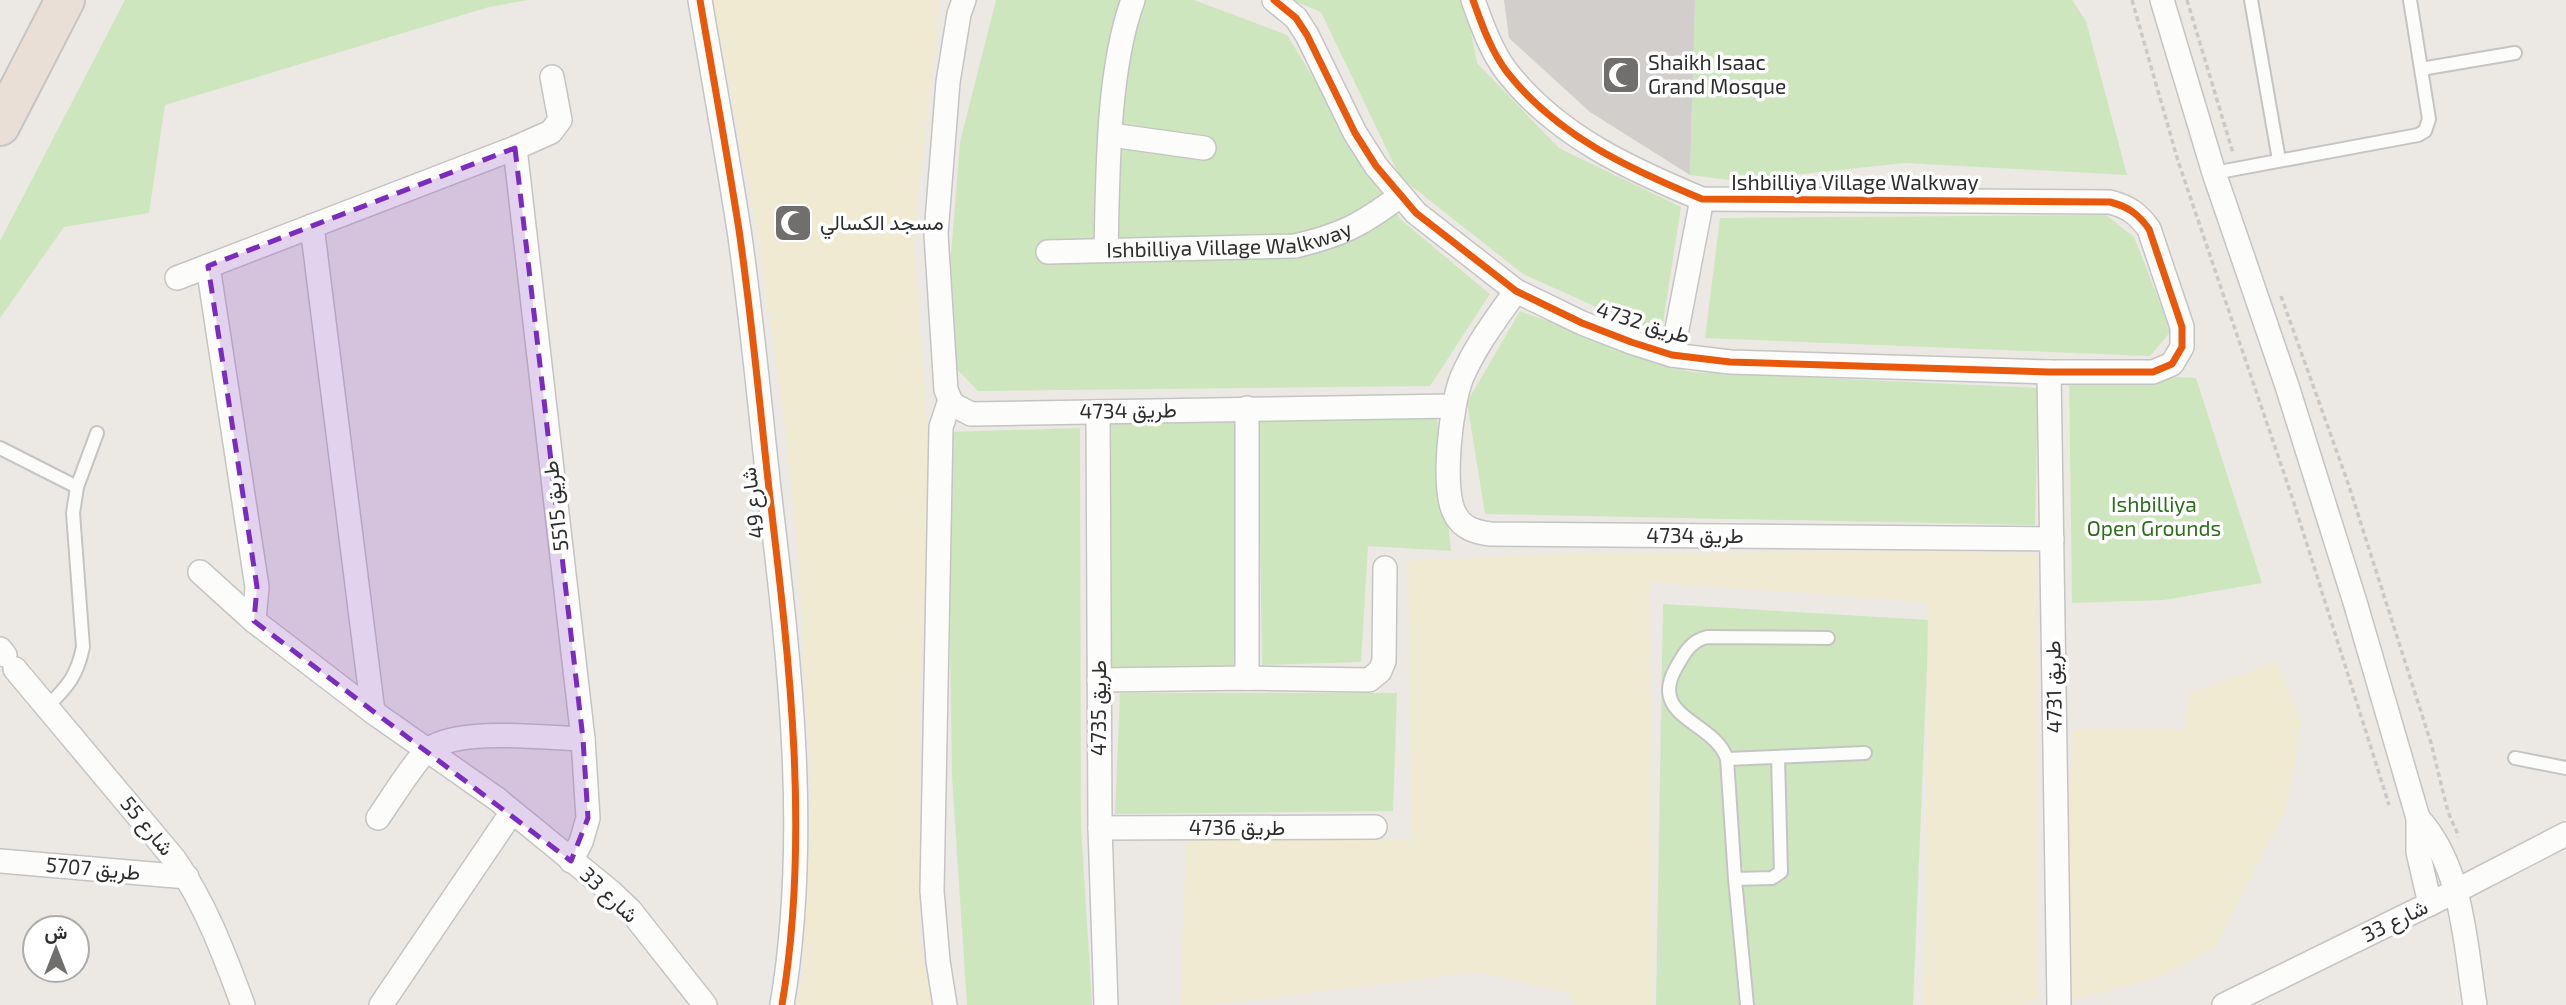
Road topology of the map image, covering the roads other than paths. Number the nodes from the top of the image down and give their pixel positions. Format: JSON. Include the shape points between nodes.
{"nodes":[{"id":1,"x":65,"y":0,"type":"edge"},
{"id":2,"x":700,"y":0,"type":"edge"},
{"id":3,"x":964,"y":0,"type":"edge"},
{"id":4,"x":1133,"y":0,"type":"edge"},
{"id":5,"x":1274,"y":0,"type":"edge"},
{"id":6,"x":1473,"y":0,"type":"edge"},
{"id":7,"x":2162,"y":0,"type":"edge"},
{"id":8,"x":2251,"y":0,"type":"edge"},
{"id":9,"x":2410,"y":0,"type":"edge"},
{"id":10,"x":2515,"y":53,"type":"dead end"},
{"id":11,"x":2421,"y":69,"type":"junction"},
{"id":12,"x":552,"y":77,"type":"dead end"},
{"id":13,"x":0,"y":126,"type":"edge"},
{"id":14,"x":1111,"y":135,"type":"junction"},
{"id":15,"x":515,"y":148,"type":"junction"},
{"id":16,"x":1204,"y":148,"type":"dead end"},
{"id":17,"x":2279,"y":160,"type":"junction"},
{"id":18,"x":2214,"y":173,"type":"junction"},
{"id":19,"x":1400,"y":196,"type":"junction"},
{"id":20,"x":1702,"y":199,"type":"junction"},
{"id":21,"x":312,"y":226,"type":"junction"},
{"id":22,"x":1106,"y":250,"type":"junction"},
{"id":23,"x":1048,"y":252,"type":"dead end"},
{"id":24,"x":208,"y":266,"type":"junction"},
{"id":25,"x":177,"y":278,"type":"dead end"},
{"id":26,"x":1516,"y":291,"type":"junction"},
{"id":27,"x":1672,"y":355,"type":"junction"},
{"id":28,"x":2049,"y":372,"type":"junction"},
{"id":29,"x":2152,"y":372,"type":"joint"},
{"id":30,"x":950,"y":400,"type":"junction"},
{"id":31,"x":1453,"y":406,"type":"junction"},
{"id":32,"x":1247,"y":408,"type":"junction"},
{"id":33,"x":1098,"y":412,"type":"junction"},
{"id":34,"x":97,"y":433,"type":"dead end"},
{"id":35,"x":0,"y":448,"type":"edge"},
{"id":36,"x":77,"y":487,"type":"junction"},
{"id":37,"x":2052,"y":539,"type":"junction"},
{"id":38,"x":1385,"y":568,"type":"dead end"},
{"id":39,"x":200,"y":572,"type":"dead end"},
{"id":40,"x":254,"y":621,"type":"junction"},
{"id":41,"x":1828,"y":638,"type":"dead end"},
{"id":42,"x":7,"y":658,"type":"edge"},
{"id":43,"x":1247,"y":678,"type":"junction"},
{"id":44,"x":1099,"y":680,"type":"junction"},
{"id":45,"x":47,"y":707,"type":"junction"},
{"id":46,"x":373,"y":712,"type":"junction"},
{"id":47,"x":583,"y":739,"type":"junction"},
{"id":48,"x":427,"y":750,"type":"junction"},
{"id":49,"x":1866,"y":753,"type":"dead end"},
{"id":50,"x":1778,"y":757,"type":"junction"},
{"id":51,"x":2515,"y":758,"type":"dead end"},
{"id":52,"x":1727,"y":759,"type":"junction"},
{"id":53,"x":2566,"y":768,"type":"edge"},
{"id":54,"x":504,"y":806,"type":"junction"},
{"id":55,"x":377,"y":818,"type":"dead end"},
{"id":56,"x":2418,"y":818,"type":"junction"},
{"id":57,"x":1375,"y":827,"type":"dead end"},
{"id":58,"x":1100,"y":828,"type":"junction"},
{"id":59,"x":2566,"y":834,"type":"edge"},
{"id":60,"x":0,"y":861,"type":"edge"},
{"id":61,"x":571,"y":861,"type":"junction"},
{"id":62,"x":187,"y":877,"type":"junction"},
{"id":63,"x":1735,"y":879,"type":"junction"},
{"id":64,"x":2456,"y":891,"type":"junction"},
{"id":65,"x":2430,"y":904,"type":"junction"},
{"id":66,"x":2059,"y":1003,"type":"dead end"},
{"id":67,"x":243,"y":1005,"type":"edge"},
{"id":68,"x":381,"y":1005,"type":"edge"},
{"id":69,"x":705,"y":1005,"type":"edge"},
{"id":70,"x":782,"y":1005,"type":"edge"},
{"id":71,"x":945,"y":1005,"type":"edge"},
{"id":72,"x":1106,"y":1005,"type":"edge"},
{"id":73,"x":1747,"y":1005,"type":"edge"},
{"id":74,"x":2224,"y":1005,"type":"edge"},
{"id":75,"x":2475,"y":1005,"type":"edge"}],
"edges":[{"from":1,"to":13,"type":"highway"},
{"from":2,"to":70,"type":"street","name":"شارع 49","via":[[739,232],[785,628],[794,840]]},
{"from":3,"to":30,"type":"street","via":[[948,82],[936,234]]},
{"from":4,"to":14,"type":"street","via":[[1119,53]]},
{"from":5,"to":19,"type":"street","name":"طريق 4732","via":[[1296,18],[1307,35],[1355,133]]},
{"from":6,"to":20,"type":"street","name":"Ishbilliya Village Walkway","via":[[1507,71],[1546,114],[1596,150]]},
{"from":7,"to":18,"type":"street"},
{"from":8,"to":17,"type":"lane"},
{"from":9,"to":11,"type":"lane"},
{"from":10,"to":11,"type":"lane"},
{"from":11,"to":17,"type":"lane","via":[[2429,119],[2421,134]]},
{"from":12,"to":15,"type":"street","via":[[557,127]]},
{"from":14,"to":16,"type":"street"},
{"from":14,"to":22,"type":"street"},
{"from":15,"to":21,"type":"street"},
{"from":15,"to":47,"type":"street","name":"طريق 5515"},
{"from":17,"to":18,"type":"lane"},
{"from":18,"to":56,"type":"street","via":[[2327,513]]},
{"from":19,"to":22,"type":"street","name":"Ishbilliya Village Walkway","via":[[1368,220],[1334,237],[1295,246]]},
{"from":19,"to":26,"type":"street","name":"طريق 4732"},
{"from":20,"to":27,"type":"street","name":"Ishbilliya Village Walkway"},
{"from":20,"to":29,"type":"street","name":"Ishbilliya Village Walkway","via":[[2110,202],[2126,206],[2149,229],[2182,327],[2182,348],[2172,364]]},
{"from":21,"to":24,"type":"street"},
{"from":21,"to":46,"type":"street"},
{"from":22,"to":23,"type":"street","name":"Ishbilliya Village Walkway"},
{"from":24,"to":25,"type":"street"},
{"from":24,"to":40,"type":"street","via":[[257,587]]},
{"from":26,"to":27,"type":"street","name":"طريق 4732","via":[[1582,323]]},
{"from":26,"to":31,"type":"street","name":"طريق 4734","via":[[1471,357]]},
{"from":27,"to":28,"type":"street","name":"طريق 4732","via":[[1730,362]]},
{"from":28,"to":29,"type":"street","name":"طريق 4732"},
{"from":28,"to":37,"type":"street","name":"طريق 4731"},
{"from":30,"to":33,"type":"street","name":"طريق 4734","via":[[971,414]]},
{"from":30,"to":71,"type":"street","via":[[941,427],[932,891]]},
{"from":31,"to":32,"type":"street","name":"طريق 4734"},
{"from":31,"to":37,"type":"street","name":"طريق 4734","via":[[1450,499],[1463,525],[1475,532]]},
{"from":32,"to":33,"type":"street","name":"طريق 4734"},
{"from":32,"to":43,"type":"street"},
{"from":33,"to":44,"type":"street","name":"طريق 4735"},
{"from":34,"to":36,"type":"lane"},
{"from":35,"to":36,"type":"lane"},
{"from":36,"to":45,"type":"lane","via":[[73,513],[83,647],[71,683]]},
{"from":37,"to":66,"type":"street","name":"طريق 4731"},
{"from":38,"to":43,"type":"street","via":[[1384,661],[1375,676],[1369,680]]},
{"from":39,"to":40,"type":"street","name":"شارع 33"},
{"from":40,"to":46,"type":"street","name":"شارع 33"},
{"from":41,"to":52,"type":"lane","via":[[1707,637],[1690,646],[1670,677],[1671,702],[1681,715],[1713,737]]},
{"from":42,"to":45,"type":"street","name":"شارع 55"},
{"from":43,"to":44,"type":"street"},
{"from":44,"to":58,"type":"street","name":"طريق 4735"},
{"from":45,"to":62,"type":"street","name":"شارع 55"},
{"from":46,"to":48,"type":"street","name":"شارع 33"},
{"from":47,"to":48,"type":"street","via":[[466,737]]},
{"from":47,"to":61,"type":"street","name":"طريق 5515","via":[[588,818]]},
{"from":48,"to":54,"type":"street","name":"شارع 33"},
{"from":48,"to":55,"type":"street"},
{"from":49,"to":50,"type":"lane"},
{"from":50,"to":52,"type":"lane"},
{"from":50,"to":63,"type":"lane","via":[[1781,872],[1772,878]]},
{"from":51,"to":53,"type":"lane"},
{"from":52,"to":63,"type":"lane"},
{"from":54,"to":61,"type":"street","name":"شارع 33"},
{"from":54,"to":68,"type":"street"},
{"from":56,"to":64,"type":"street","via":[[2431,834]]},
{"from":56,"to":65,"type":"street","via":[[2417,852]]},
{"from":57,"to":58,"type":"street","name":"طريق 4736"},
{"from":58,"to":72,"type":"street","name":"طريق 4735"},
{"from":59,"to":64,"type":"street","name":"شارع 33"},
{"from":60,"to":62,"type":"street","name":"طريق 5707"},
{"from":61,"to":69,"type":"street","name":"شارع 33","via":[[630,910]]},
{"from":62,"to":67,"type":"street","name":"شارع 55","via":[[210,919]]},
{"from":63,"to":73,"type":"lane"},
{"from":64,"to":65,"type":"street","name":"شارع 33"},
{"from":64,"to":75,"type":"street"},
{"from":65,"to":74,"type":"street","name":"شارع 33"}]}
